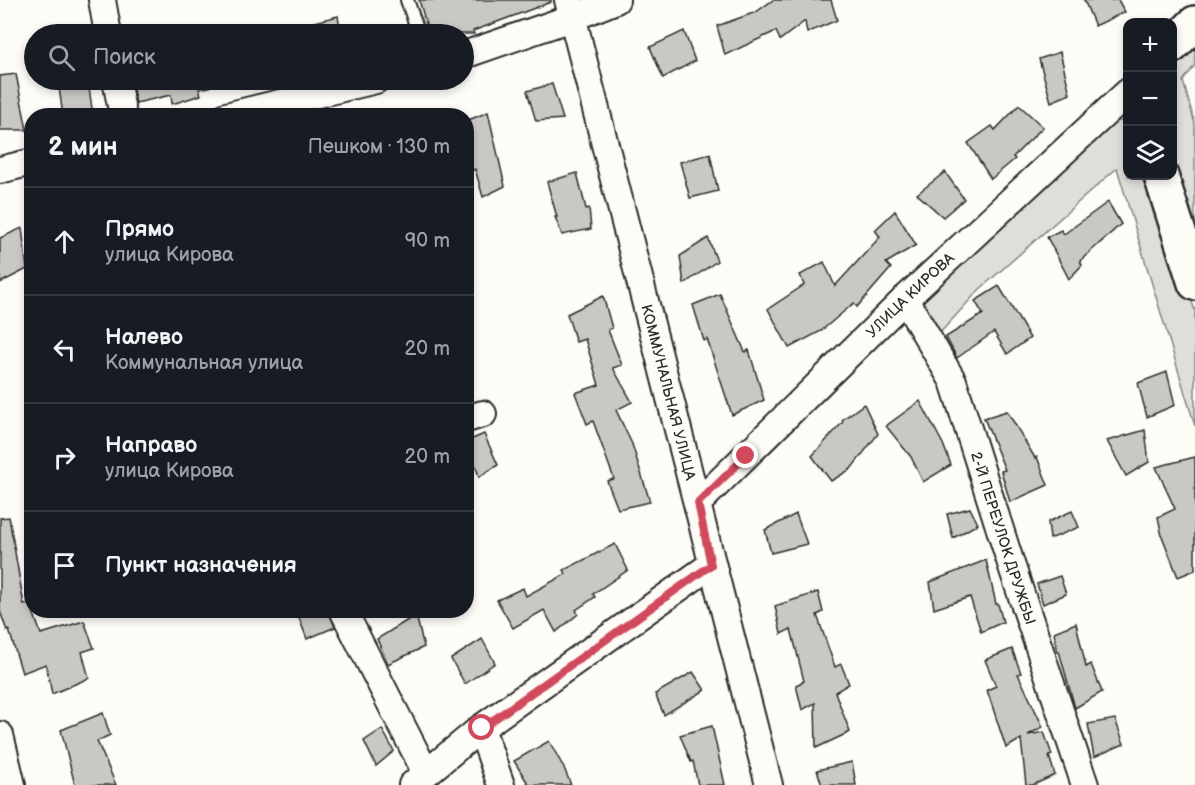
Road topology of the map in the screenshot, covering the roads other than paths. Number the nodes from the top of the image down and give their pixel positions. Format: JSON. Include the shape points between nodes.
{"nodes":[{"id":1,"x":102,"y":0,"type":"edge"},
{"id":2,"x":407,"y":0,"type":"edge"},
{"id":3,"x":616,"y":0,"type":"edge"},
{"id":4,"x":571,"y":8,"type":"edge"},
{"id":5,"x":1195,"y":23,"type":"edge"},
{"id":6,"x":106,"y":24,"type":"edge"},
{"id":7,"x":415,"y":24,"type":"edge"},
{"id":8,"x":1177,"y":42,"type":"edge"},
{"id":9,"x":474,"y":51,"type":"edge"},
{"id":10,"x":118,"y":90,"type":"edge"},
{"id":11,"x":334,"y":90,"type":"edge"},
{"id":12,"x":1123,"y":97,"type":"edge"},
{"id":13,"x":121,"y":108,"type":"edge"},
{"id":14,"x":259,"y":108,"type":"edge"},
{"id":15,"x":24,"y":164,"type":"edge"},
{"id":16,"x":0,"y":170,"type":"edge"},
{"id":17,"x":1162,"y":180,"type":"edge"},
{"id":18,"x":1195,"y":283,"type":"edge"},
{"id":19,"x":905,"y":299,"type":"junction"},
{"id":20,"x":698,"y":503,"type":"junction"},
{"id":21,"x":711,"y":565,"type":"junction"},
{"id":22,"x":347,"y":618,"type":"edge"},
{"id":23,"x":482,"y":728,"type":"junction"},
{"id":24,"x":0,"y":735,"type":"edge"},
{"id":25,"x":419,"y":779,"type":"edge"},
{"id":26,"x":12,"y":785,"type":"edge"},
{"id":27,"x":501,"y":785,"type":"edge"},
{"id":28,"x":769,"y":785,"type":"edge"},
{"id":29,"x":1085,"y":785,"type":"edge"}],
"edges":[{"from":1,"to":6,"type":"street"},
{"from":2,"to":7,"type":"lane"},
{"from":3,"to":4,"type":"street"},
{"from":4,"to":9,"type":"street"},
{"from":4,"to":20,"type":"street","name":"КОММУНАЛЬНАЯ УЛИЦА"},
{"from":5,"to":8,"type":"main road"},
{"from":10,"to":13,"type":"street"},
{"from":11,"to":14,"type":"street"},
{"from":12,"to":19,"type":"street","name":"УЛИЦА КИРОВА"},
{"from":15,"to":16,"type":"street"},
{"from":17,"to":18,"type":"main road"},
{"from":19,"to":20,"type":"street","name":"УЛИЦА КИРОВА"},
{"from":19,"to":29,"type":"street","name":"2-Й ПЕРЕУЛОК ДРУЖБЫ","via":[[953,381]]},
{"from":20,"to":21,"type":"street","name":"КОММУНАЛЬНАЯ УЛИЦА"},
{"from":21,"to":23,"type":"street"},
{"from":21,"to":28,"type":"street","name":"КОММУНАЛЬНАЯ УЛИЦА"},
{"from":22,"to":25,"type":"street"},
{"from":23,"to":25,"type":"street"},
{"from":23,"to":27,"type":"street"},
{"from":24,"to":26,"type":"street"}]}
